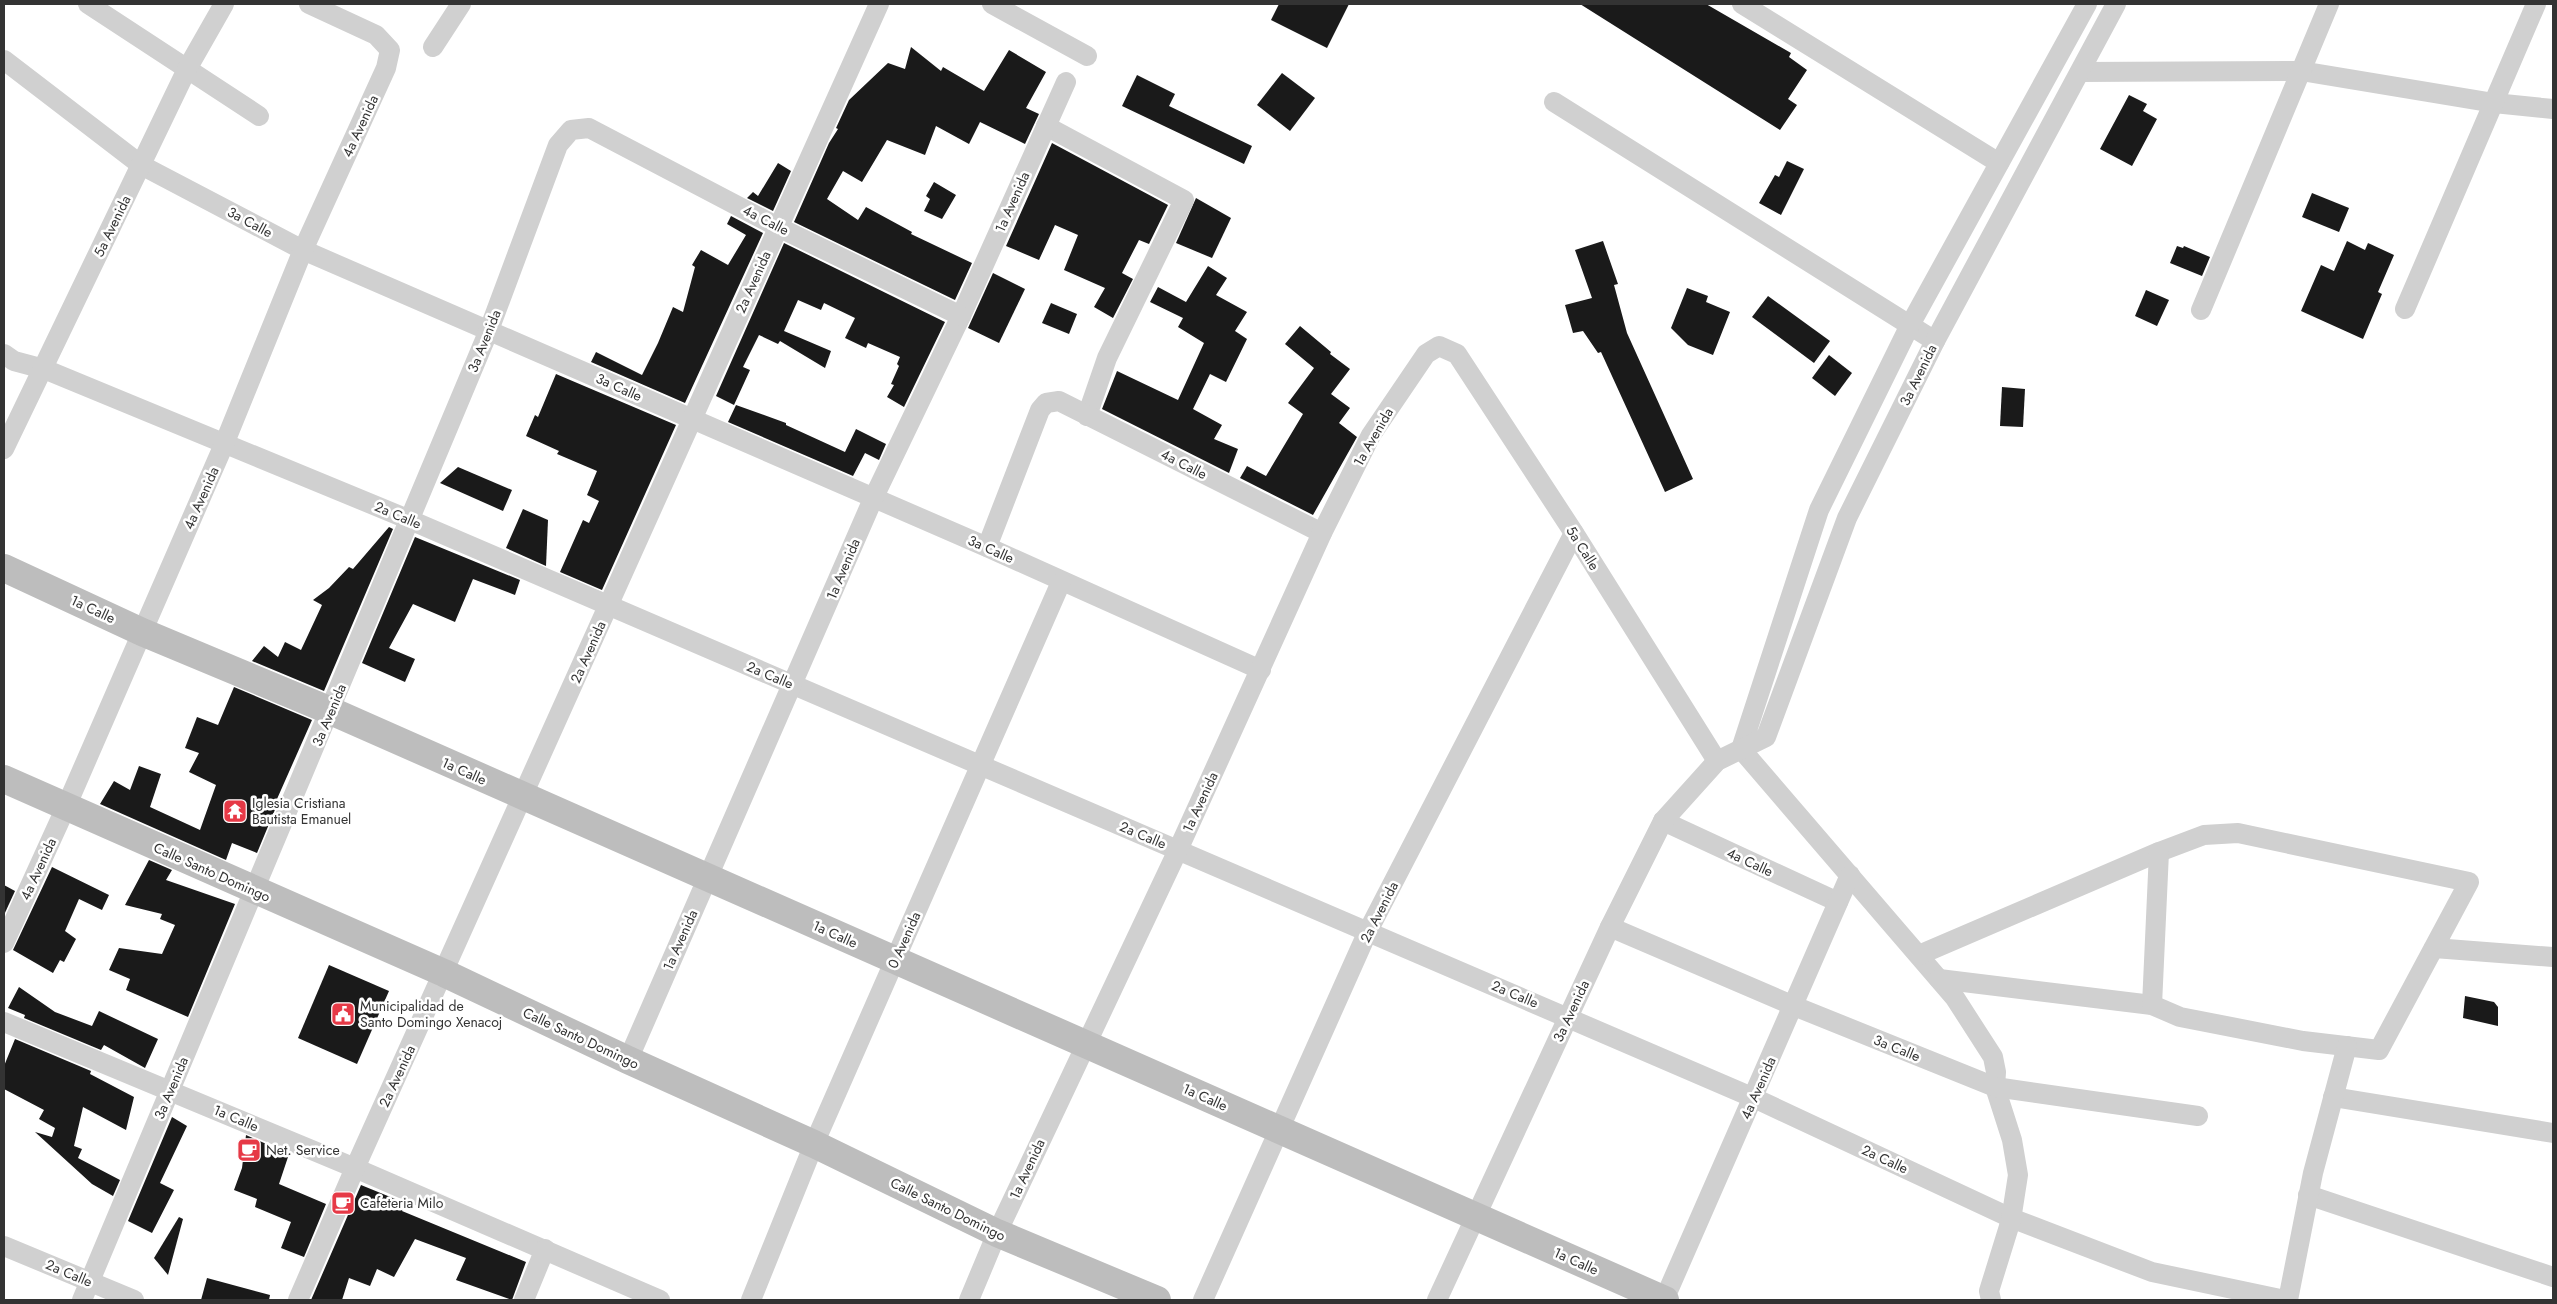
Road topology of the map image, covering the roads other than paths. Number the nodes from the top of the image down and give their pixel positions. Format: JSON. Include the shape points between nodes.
{"nodes":[{"id":1,"x":88,"y":4,"type":"edge"},
{"id":2,"x":224,"y":4,"type":"edge"},
{"id":3,"x":309,"y":4,"type":"edge"},
{"id":4,"x":461,"y":4,"type":"edge"},
{"id":5,"x":879,"y":4,"type":"edge"},
{"id":6,"x":992,"y":4,"type":"edge"},
{"id":7,"x":1742,"y":4,"type":"edge"},
{"id":8,"x":2116,"y":4,"type":"edge"},
{"id":9,"x":2329,"y":4,"type":"edge"},
{"id":10,"x":2536,"y":4,"type":"edge"},
{"id":11,"x":2078,"y":7,"type":"edge"},
{"id":12,"x":2103,"y":28,"type":"junction"},
{"id":13,"x":433,"y":47,"type":"dead end"},
{"id":14,"x":1087,"y":56,"type":"dead end"},
{"id":15,"x":4,"y":60,"type":"edge"},
{"id":16,"x":187,"y":69,"type":"junction"},
{"id":17,"x":2301,"y":71,"type":"junction"},
{"id":18,"x":2080,"y":72,"type":"junction"},
{"id":19,"x":1066,"y":82,"type":"dead end"},
{"id":20,"x":1554,"y":102,"type":"dead end"},
{"id":21,"x":2494,"y":103,"type":"junction"},
{"id":22,"x":2553,"y":109,"type":"edge"},
{"id":23,"x":259,"y":116,"type":"dead end"},
{"id":24,"x":1046,"y":126,"type":"junction"},
{"id":25,"x":571,"y":130,"type":"joint"},
{"id":26,"x":1999,"y":163,"type":"junction"},
{"id":27,"x":141,"y":165,"type":"junction"},
{"id":28,"x":778,"y":227,"type":"junction"},
{"id":29,"x":303,"y":250,"type":"junction"},
{"id":30,"x":2405,"y":309,"type":"dead end"},
{"id":31,"x":2201,"y":310,"type":"dead end"},
{"id":32,"x":961,"y":316,"type":"junction"},
{"id":33,"x":1910,"y":325,"type":"junction"},
{"id":34,"x":489,"y":330,"type":"junction"},
{"id":35,"x":1935,"y":341,"type":"junction"},
{"id":36,"x":1439,"y":346,"type":"joint"},
{"id":37,"x":4,"y":354,"type":"edge"},
{"id":38,"x":44,"y":369,"type":"junction"},
{"id":39,"x":1087,"y":416,"type":"junction"},
{"id":40,"x":692,"y":419,"type":"junction"},
{"id":41,"x":225,"y":442,"type":"junction"},
{"id":42,"x":4,"y":449,"type":"edge"},
{"id":43,"x":873,"y":499,"type":"junction"},
{"id":44,"x":410,"y":520,"type":"junction"},
{"id":45,"x":1322,"y":533,"type":"junction"},
{"id":46,"x":1574,"y":533,"type":"junction"},
{"id":47,"x":987,"y":547,"type":"junction"},
{"id":48,"x":4,"y":568,"type":"edge"},
{"id":49,"x":1061,"y":582,"type":"junction"},
{"id":50,"x":609,"y":605,"type":"junction"},
{"id":51,"x":142,"y":632,"type":"junction"},
{"id":52,"x":1261,"y":670,"type":"junction"},
{"id":53,"x":793,"y":685,"type":"junction"},
{"id":54,"x":330,"y":712,"type":"junction"},
{"id":55,"x":1741,"y":749,"type":"junction"},
{"id":56,"x":1717,"y":761,"type":"junction"},
{"id":57,"x":982,"y":765,"type":"junction"},
{"id":58,"x":4,"y":779,"type":"edge"},
{"id":59,"x":522,"y":796,"type":"junction"},
{"id":60,"x":66,"y":807,"type":"junction"},
{"id":61,"x":1663,"y":821,"type":"junction"},
{"id":62,"x":1178,"y":850,"type":"junction"},
{"id":63,"x":2159,"y":852,"type":"junction"},
{"id":64,"x":1850,"y":875,"type":"junction"},
{"id":65,"x":708,"y":878,"type":"junction"},
{"id":66,"x":254,"y":891,"type":"junction"},
{"id":67,"x":1838,"y":902,"type":"junction"},
{"id":68,"x":1610,"y":927,"type":"junction"},
{"id":69,"x":1368,"y":932,"type":"junction"},
{"id":70,"x":4,"y":943,"type":"edge"},
{"id":71,"x":2434,"y":948,"type":"junction"},
{"id":72,"x":1919,"y":955,"type":"junction"},
{"id":73,"x":2553,"y":957,"type":"edge"},
{"id":74,"x":895,"y":960,"type":"junction"},
{"id":75,"x":444,"y":974,"type":"junction"},
{"id":76,"x":1939,"y":979,"type":"junction"},
{"id":77,"x":1794,"y":1006,"type":"junction"},
{"id":78,"x":2152,"y":1006,"type":"junction"},
{"id":79,"x":1568,"y":1018,"type":"junction"},
{"id":80,"x":4,"y":1022,"type":"edge"},
{"id":81,"x":1085,"y":1044,"type":"junction"},
{"id":82,"x":2346,"y":1046,"type":"junction"},
{"id":83,"x":628,"y":1060,"type":"junction"},
{"id":84,"x":1995,"y":1087,"type":"junction"},
{"id":85,"x":170,"y":1090,"type":"junction"},
{"id":86,"x":2333,"y":1097,"type":"junction"},
{"id":87,"x":1754,"y":1098,"type":"junction"},
{"id":88,"x":2198,"y":1116,"type":"dead end"},
{"id":89,"x":1279,"y":1130,"type":"junction"},
{"id":90,"x":2553,"y":1133,"type":"edge"},
{"id":91,"x":814,"y":1144,"type":"junction"},
{"id":92,"x":355,"y":1168,"type":"junction"},
{"id":93,"x":2308,"y":1195,"type":"junction"},
{"id":94,"x":1475,"y":1216,"type":"junction"},
{"id":95,"x":2011,"y":1218,"type":"junction"},
{"id":96,"x":997,"y":1233,"type":"junction"},
{"id":97,"x":4,"y":1246,"type":"edge"},
{"id":98,"x":545,"y":1249,"type":"junction"},
{"id":99,"x":2553,"y":1277,"type":"edge"},
{"id":100,"x":91,"y":1282,"type":"junction"},
{"id":101,"x":82,"y":1300,"type":"edge"},
{"id":102,"x":134,"y":1300,"type":"edge"},
{"id":103,"x":298,"y":1300,"type":"edge"},
{"id":104,"x":524,"y":1300,"type":"edge"},
{"id":105,"x":660,"y":1300,"type":"edge"},
{"id":106,"x":751,"y":1300,"type":"edge"},
{"id":107,"x":969,"y":1300,"type":"edge"},
{"id":108,"x":1157,"y":1300,"type":"edge"},
{"id":109,"x":1203,"y":1300,"type":"edge"},
{"id":110,"x":1437,"y":1300,"type":"edge"},
{"id":111,"x":1664,"y":1300,"type":"edge"},
{"id":112,"x":1991,"y":1300,"type":"edge"},
{"id":113,"x":2287,"y":1300,"type":"edge"}],
"edges":[{"from":1,"to":16,"type":"street"},
{"from":2,"to":16,"type":"street","name":"5a Avenida"},
{"from":3,"to":29,"type":"street","name":"4a Avenida","via":[[376,35],[390,50],[386,68]]},
{"from":4,"to":13,"type":"street"},
{"from":5,"to":28,"type":"street","name":"2a Avenida"},
{"from":6,"to":14,"type":"street"},
{"from":7,"to":26,"type":"street"},
{"from":8,"to":12,"type":"street","name":"3a Avenida"},
{"from":9,"to":17,"type":"street"},
{"from":10,"to":21,"type":"street"},
{"from":11,"to":12,"type":"street"},
{"from":11,"to":26,"type":"street"},
{"from":12,"to":18,"type":"street","name":"3a Avenida"},
{"from":15,"to":27,"type":"street","name":"3a Calle"},
{"from":16,"to":23,"type":"street"},
{"from":16,"to":27,"type":"street","name":"5a Avenida"},
{"from":17,"to":18,"type":"street"},
{"from":17,"to":21,"type":"street"},
{"from":17,"to":31,"type":"street"},
{"from":18,"to":35,"type":"street","name":"3a Avenida"},
{"from":19,"to":24,"type":"street","name":"1a Avenida"},
{"from":20,"to":33,"type":"street"},
{"from":21,"to":22,"type":"street"},
{"from":21,"to":30,"type":"street"},
{"from":24,"to":32,"type":"street","name":"1a Avenida"},
{"from":24,"to":39,"type":"street","via":[[1184,200],[1107,358]]},
{"from":25,"to":28,"type":"street","name":"4a Calle","via":[[589,128]]},
{"from":25,"to":34,"type":"street","name":"3a Avenida","via":[[558,145]]},
{"from":26,"to":33,"type":"street"},
{"from":27,"to":29,"type":"street","name":"3a Calle"},
{"from":27,"to":38,"type":"street","name":"5a Avenida"},
{"from":28,"to":32,"type":"street","name":"4a Calle"},
{"from":28,"to":40,"type":"street","name":"2a Avenida"},
{"from":29,"to":34,"type":"street","name":"3a Calle"},
{"from":29,"to":41,"type":"street","name":"4a Avenida"},
{"from":32,"to":43,"type":"street","name":"1a Avenida"},
{"from":33,"to":35,"type":"street"},
{"from":33,"to":55,"type":"street","via":[[1819,510]]},
{"from":34,"to":40,"type":"street","name":"3a Calle"},
{"from":34,"to":44,"type":"street","name":"3a Avenida"},
{"from":35,"to":55,"type":"street","name":"3a Avenida","via":[[1847,518],[1766,737]]},
{"from":36,"to":45,"type":"street","name":"1a Avenida","via":[[1426,354],[1371,435]]},
{"from":36,"to":46,"type":"street","name":"5a Calle","via":[[1457,354]]},
{"from":37,"to":38,"type":"street","name":"2a Calle","via":[[14,361]]},
{"from":38,"to":41,"type":"street","name":"2a Calle"},
{"from":38,"to":42,"type":"street","name":"5a Avenida"},
{"from":39,"to":45,"type":"street","name":"4a Calle"},
{"from":39,"to":47,"type":"street","name":"4a Calle","via":[[1059,401],[1046,403],[1040,410]]},
{"from":40,"to":43,"type":"street","name":"3a Calle"},
{"from":40,"to":50,"type":"street","name":"2a Avenida"},
{"from":41,"to":44,"type":"street","name":"2a Calle"},
{"from":41,"to":51,"type":"street","name":"4a Avenida"},
{"from":43,"to":47,"type":"street","name":"3a Calle"},
{"from":43,"to":53,"type":"street","name":"1a Avenida"},
{"from":44,"to":50,"type":"street","name":"2a Calle"},
{"from":44,"to":54,"type":"street","name":"3a Avenida"},
{"from":45,"to":52,"type":"street","name":"1a Avenida"},
{"from":46,"to":56,"type":"street","name":"5a Calle"},
{"from":46,"to":69,"type":"street","name":"2a Avenida"},
{"from":47,"to":49,"type":"street","name":"3a Calle"},
{"from":48,"to":51,"type":"main road","name":"1a Calle"},
{"from":49,"to":52,"type":"street","name":"3a Calle"},
{"from":49,"to":57,"type":"street","name":"0 Avenida"},
{"from":50,"to":53,"type":"street","name":"2a Calle"},
{"from":50,"to":59,"type":"street","name":"2a Avenida"},
{"from":51,"to":54,"type":"main road","name":"1a Calle"},
{"from":51,"to":60,"type":"street","name":"4a Avenida"},
{"from":52,"to":62,"type":"street","name":"1a Avenida"},
{"from":53,"to":57,"type":"street","name":"2a Calle"},
{"from":53,"to":65,"type":"street","name":"1a Avenida"},
{"from":54,"to":59,"type":"main road","name":"1a Calle"},
{"from":54,"to":66,"type":"street","name":"3a Avenida"},
{"from":55,"to":56,"type":"street","name":"3a Avenida"},
{"from":55,"to":64,"type":"street"},
{"from":56,"to":61,"type":"street","name":"3a Avenida"},
{"from":57,"to":62,"type":"street","name":"2a Calle"},
{"from":57,"to":74,"type":"street","name":"0 Avenida"},
{"from":58,"to":60,"type":"main road","name":"Calle Santo Domingo"},
{"from":59,"to":65,"type":"main road","name":"1a Calle"},
{"from":59,"to":75,"type":"street","name":"2a Avenida"},
{"from":60,"to":66,"type":"main road","name":"Calle Santo Domingo"},
{"from":60,"to":70,"type":"street","name":"4a Avenida"},
{"from":61,"to":67,"type":"street","name":"4a Calle"},
{"from":61,"to":68,"type":"street","name":"3a Avenida"},
{"from":62,"to":69,"type":"street","name":"2a Calle"},
{"from":62,"to":81,"type":"street","name":"1a Avenida"},
{"from":63,"to":71,"type":"street","via":[[2204,835],[2238,834],[2469,882]]},
{"from":63,"to":72,"type":"street"},
{"from":63,"to":78,"type":"street"},
{"from":64,"to":67,"type":"street","name":"4a Avenida"},
{"from":64,"to":72,"type":"street"},
{"from":65,"to":74,"type":"main road","name":"1a Calle"},
{"from":65,"to":83,"type":"street","name":"1a Avenida"},
{"from":66,"to":75,"type":"main road","name":"Calle Santo Domingo"},
{"from":66,"to":85,"type":"street","name":"3a Avenida"},
{"from":67,"to":77,"type":"street","name":"4a Avenida"},
{"from":68,"to":77,"type":"street","name":"3a Calle"},
{"from":68,"to":79,"type":"street","name":"3a Avenida"},
{"from":69,"to":79,"type":"street","name":"2a Calle"},
{"from":69,"to":89,"type":"street","name":"2a Avenida"},
{"from":71,"to":73,"type":"street"},
{"from":71,"to":82,"type":"street","via":[[2379,1050]]},
{"from":72,"to":76,"type":"street"},
{"from":74,"to":81,"type":"main road","name":"1a Calle"},
{"from":74,"to":91,"type":"street","name":"0 Avenida"},
{"from":75,"to":83,"type":"main road","name":"Calle Santo Domingo"},
{"from":75,"to":92,"type":"street","name":"2a Avenida"},
{"from":76,"to":78,"type":"street"},
{"from":76,"to":84,"type":"street","via":[[1993,1057]]},
{"from":77,"to":84,"type":"street","name":"3a Calle"},
{"from":77,"to":87,"type":"street","name":"4a Avenida"},
{"from":78,"to":82,"type":"street","via":[[2180,1017]]},
{"from":79,"to":87,"type":"street","name":"2a Calle"},
{"from":79,"to":94,"type":"street","name":"3a Avenida"},
{"from":80,"to":85,"type":"street","name":"1a Calle"},
{"from":81,"to":89,"type":"main road","name":"1a Calle"},
{"from":81,"to":96,"type":"street","name":"1a Avenida"},
{"from":82,"to":86,"type":"street"},
{"from":83,"to":91,"type":"main road","name":"Calle Santo Domingo"},
{"from":84,"to":88,"type":"street","name":"3a Calle"},
{"from":84,"to":95,"type":"street","via":[[2012,1140],[2018,1175]]},
{"from":85,"to":92,"type":"street","name":"1a Calle"},
{"from":85,"to":100,"type":"street","name":"3a Avenida"},
{"from":86,"to":90,"type":"street"},
{"from":86,"to":93,"type":"street"},
{"from":87,"to":95,"type":"street","name":"2a Calle"},
{"from":87,"to":111,"type":"street","name":"4a Avenida"},
{"from":89,"to":94,"type":"main road","name":"1a Calle"},
{"from":89,"to":109,"type":"street","name":"2a Avenida"},
{"from":91,"to":96,"type":"main road","name":"Calle Santo Domingo"},
{"from":91,"to":106,"type":"street","name":"0 Avenida"},
{"from":92,"to":98,"type":"street","name":"1a Calle"},
{"from":92,"to":103,"type":"street","name":"2a Avenida"},
{"from":93,"to":99,"type":"street"},
{"from":93,"to":113,"type":"street"},
{"from":94,"to":110,"type":"street","name":"3a Avenida"},
{"from":94,"to":111,"type":"main road","name":"1a Calle"},
{"from":95,"to":112,"type":"street","via":[[1989,1291]]},
{"from":95,"to":113,"type":"street","name":"2a Calle","via":[[2152,1272]]},
{"from":96,"to":107,"type":"street","name":"1a Avenida"},
{"from":96,"to":108,"type":"main road","name":"Calle Santo Domingo"},
{"from":97,"to":100,"type":"street","name":"2a Calle"},
{"from":98,"to":104,"type":"street"},
{"from":98,"to":105,"type":"street","name":"1a Calle"},
{"from":100,"to":101,"type":"street","name":"3a Avenida"},
{"from":100,"to":102,"type":"street","name":"2a Calle"}]}
